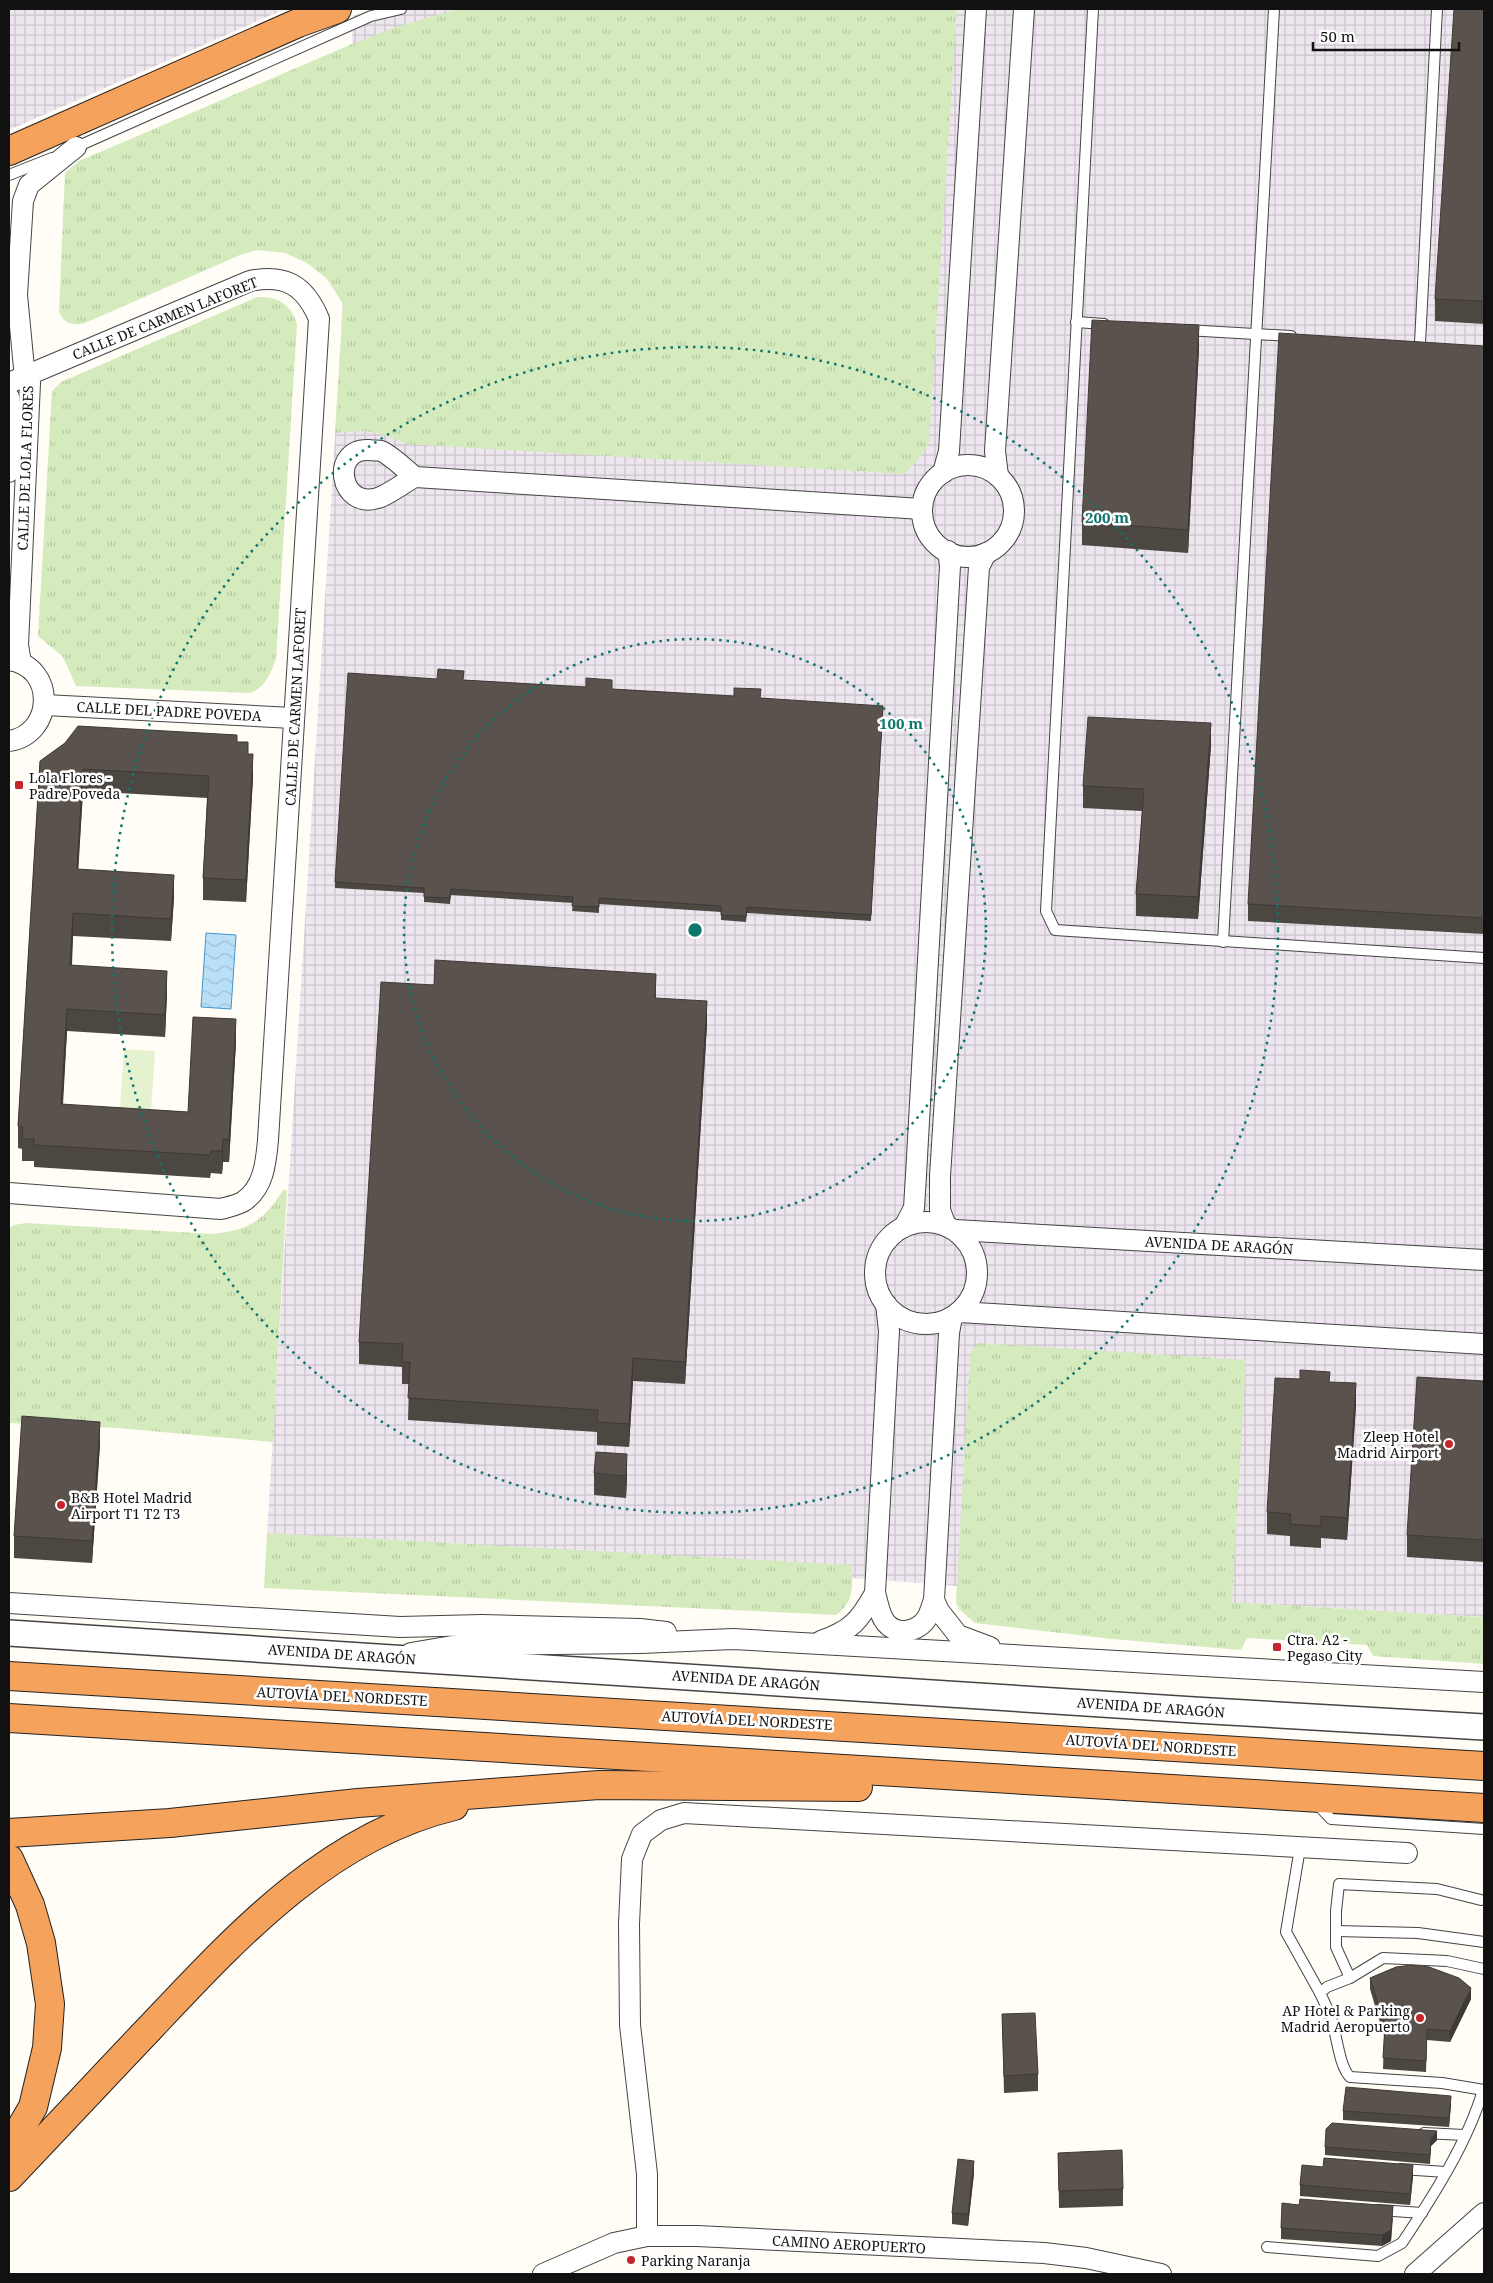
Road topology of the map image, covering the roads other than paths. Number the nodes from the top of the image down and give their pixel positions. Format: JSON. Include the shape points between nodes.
{"nodes":[{"id":1,"x":337,"y":9,"type":"edge"},
{"id":2,"x":401,"y":9,"type":"edge"},
{"id":3,"x":976,"y":9,"type":"edge"},
{"id":4,"x":1024,"y":9,"type":"edge"},
{"id":5,"x":1093,"y":9,"type":"edge"},
{"id":6,"x":1274,"y":9,"type":"edge"},
{"id":7,"x":1437,"y":9,"type":"edge"},
{"id":8,"x":76,"y":147,"type":"junction"},
{"id":9,"x":9,"y":150,"type":"edge"},
{"id":10,"x":9,"y":176,"type":"edge"},
{"id":11,"x":1076,"y":322,"type":"junction"},
{"id":12,"x":1114,"y":325,"type":"edge"},
{"id":13,"x":1172,"y":329,"type":"edge"},
{"id":14,"x":1258,"y":334,"type":"junction"},
{"id":15,"x":1306,"y":337,"type":"edge"},
{"id":16,"x":1420,"y":343,"type":"edge"},
{"id":17,"x":18,"y":379,"type":"edge"},
{"id":18,"x":9,"y":397,"type":"edge"},
{"id":19,"x":9,"y":472,"type":"edge"},
{"id":20,"x":943,"y":473,"type":"junction"},
{"id":21,"x":998,"y":476,"type":"junction"},
{"id":22,"x":415,"y":477,"type":"dead end"},
{"id":23,"x":922,"y":509,"type":"junction"},
{"id":24,"x":948,"y":551,"type":"junction"},
{"id":25,"x":986,"y":553,"type":"junction"},
{"id":26,"x":15,"y":662,"type":"edge"},
{"id":27,"x":45,"y":705,"type":"junction"},
{"id":28,"x":293,"y":718,"type":"junction"},
{"id":29,"x":10,"y":746,"type":"edge"},
{"id":30,"x":1223,"y":942,"type":"junction"},
{"id":31,"x":1484,"y":958,"type":"edge"},
{"id":32,"x":9,"y":1193,"type":"edge"},
{"id":33,"x":904,"y":1227,"type":"junction"},
{"id":34,"x":950,"y":1228,"type":"junction"},
{"id":35,"x":1484,"y":1260,"type":"edge"},
{"id":36,"x":886,"y":1304,"type":"junction"},
{"id":37,"x":956,"y":1314,"type":"junction"},
{"id":38,"x":1484,"y":1344,"type":"edge"},
{"id":39,"x":875,"y":1593,"type":"junction"},
{"id":40,"x":934,"y":1600,"type":"junction"},
{"id":41,"x":9,"y":1603,"type":"edge"},
{"id":42,"x":9,"y":1633,"type":"edge"},
{"id":43,"x":732,"y":1639,"type":"junction"},
{"id":44,"x":818,"y":1642,"type":"junction"},
{"id":45,"x":1011,"y":1654,"type":"junction"},
{"id":46,"x":392,"y":1657,"type":"junction"},
{"id":47,"x":9,"y":1676,"type":"edge"},
{"id":48,"x":1484,"y":1682,"type":"edge"},
{"id":49,"x":9,"y":1718,"type":"edge"},
{"id":50,"x":1484,"y":1727,"type":"edge"},
{"id":51,"x":1484,"y":1766,"type":"edge"},
{"id":52,"x":599,"y":1785,"type":"junction"},
{"id":53,"x":1190,"y":1790,"type":"junction"},
{"id":54,"x":1310,"y":1797,"type":"junction"},
{"id":55,"x":1484,"y":1808,"type":"edge"},
{"id":56,"x":1484,"y":1829,"type":"edge"},
{"id":57,"x":9,"y":1833,"type":"edge"},
{"id":58,"x":1300,"y":1848,"type":"junction"},
{"id":59,"x":1407,"y":1853,"type":"dead end"},
{"id":60,"x":9,"y":1859,"type":"edge"},
{"id":61,"x":1481,"y":1900,"type":"dead end"},
{"id":62,"x":1336,"y":1931,"type":"junction"},
{"id":63,"x":1484,"y":1942,"type":"edge"},
{"id":64,"x":41,"y":1943,"type":"junction"},
{"id":65,"x":1484,"y":1969,"type":"edge"},
{"id":66,"x":1350,"y":1978,"type":"junction"},
{"id":67,"x":1320,"y":1993,"type":"junction"},
{"id":68,"x":1484,"y":2090,"type":"edge"},
{"id":69,"x":9,"y":2117,"type":"edge"},
{"id":70,"x":1409,"y":2131,"type":"edge"},
{"id":71,"x":1464,"y":2136,"type":"junction"},
{"id":72,"x":9,"y":2148,"type":"edge"},
{"id":73,"x":1389,"y":2168,"type":"edge"},
{"id":74,"x":1446,"y":2172,"type":"junction"},
{"id":75,"x":9,"y":2178,"type":"edge"},
{"id":76,"x":1368,"y":2209,"type":"edge"},
{"id":77,"x":1422,"y":2213,"type":"junction"},
{"id":78,"x":1484,"y":2213,"type":"edge"},
{"id":79,"x":647,"y":2236,"type":"junction"},
{"id":80,"x":1267,"y":2247,"type":"dead end"},
{"id":81,"x":543,"y":2274,"type":"edge"},
{"id":82,"x":1160,"y":2274,"type":"edge"},
{"id":83,"x":1415,"y":2274,"type":"edge"}],
"edges":[{"from":1,"to":9,"type":"highway","via":[[298,23]]},
{"from":2,"to":8,"type":"lane","via":[[371,16]]},
{"from":3,"to":20,"type":"street","via":[[949,451]]},
{"from":4,"to":21,"type":"street","via":[[995,451]]},
{"from":5,"to":11,"type":"lane"},
{"from":6,"to":14,"type":"lane"},
{"from":7,"to":16,"type":"lane"},
{"from":8,"to":10,"type":"lane"},
{"from":8,"to":17,"type":"street","name":"CALLE DE LOLA FLORES","via":[[29,185],[23,201],[17,295],[24,368]]},
{"from":11,"to":12,"type":"lane"},
{"from":11,"to":30,"type":"lane","via":[[1046,910],[1055,930]]},
{"from":13,"to":14,"type":"lane"},
{"from":14,"to":15,"type":"lane"},
{"from":14,"to":30,"type":"lane"},
{"from":17,"to":26,"type":"street","name":"CALLE DE LOLA FLORES","via":[[30,383]]},
{"from":17,"to":28,"type":"street","name":"CALLE DE CARMEN LAFORET","via":[[250,281],[268,277],[284,280],[312,302],[318,319],[318,338]]},
{"from":18,"to":19,"type":"street","name":"CALLE DE LOLA FLORES"},
{"from":20,"to":21,"type":"street","via":[[956,466],[971,465],[986,468]]},
{"from":20,"to":23,"type":"street","via":[[932,482]]},
{"from":21,"to":25,"type":"street","via":[[1008,487],[1014,502],[1014,518],[1000,544]]},
{"from":22,"to":23,"type":"street"},
{"from":23,"to":24,"type":"street","via":[[929,534]]},
{"from":24,"to":25,"type":"street","via":[[960,556]]},
{"from":24,"to":33,"type":"street","via":[[950,566],[914,1208]]},
{"from":25,"to":34,"type":"street","via":[[979,567],[940,1176],[940,1210]]},
{"from":26,"to":27,"type":"street","via":[[32,671],[40,680]]},
{"from":27,"to":28,"type":"street","name":"CALLE DEL PADRE POVEDA"},
{"from":27,"to":29,"type":"street","via":[[35,727]]},
{"from":28,"to":32,"type":"street","name":"CALLE DE CARMEN LAFORET","via":[[267,1155],[258,1187],[243,1201],[221,1209]]},
{"from":30,"to":31,"type":"lane"},
{"from":33,"to":34,"type":"street","via":[[932,1222]]},
{"from":33,"to":36,"type":"street","via":[[891,1236],[876,1261],[878,1291]]},
{"from":34,"to":35,"type":"street","name":"AVENIDA DE ARAGÓN"},
{"from":34,"to":37,"type":"street","via":[[970,1248],[977,1270],[970,1300]]},
{"from":36,"to":37,"type":"street","via":[[899,1316],[916,1323],[935,1323]]},
{"from":36,"to":39,"type":"street","via":[[889,1331]]},
{"from":37,"to":38,"type":"street"},
{"from":37,"to":40,"type":"street","via":[[949,1334]]},
{"from":39,"to":40,"type":"street","via":[[885,1623],[903,1632],[918,1628],[927,1618]]},
{"from":39,"to":44,"type":"street","via":[[861,1618],[841,1635]]},
{"from":40,"to":45,"type":"street","via":[[958,1635]]},
{"from":41,"to":43,"type":"street","via":[[400,1627],[482,1625],[640,1629]]},
{"from":42,"to":46,"type":"street","name":"AVENIDA DE ARAGÓN"},
{"from":43,"to":44,"type":"street"},
{"from":43,"to":46,"type":"street","via":[[458,1645]]},
{"from":44,"to":45,"type":"street"},
{"from":45,"to":48,"type":"street"},
{"from":46,"to":50,"type":"street","name":"AVENIDA DE ARAGÓN"},
{"from":47,"to":51,"type":"highway","name":"AUTOVÍA DEL NORDESTE"},
{"from":49,"to":53,"type":"highway"},
{"from":52,"to":53,"type":"highway"},
{"from":52,"to":57,"type":"highway","via":[[358,1803],[170,1823]]},
{"from":52,"to":75,"type":"highway","via":[[452,1807],[392,1827],[323,1865],[261,1916],[204,1970]]},
{"from":53,"to":54,"type":"highway"},
{"from":54,"to":55,"type":"highway"},
{"from":54,"to":56,"type":"lane","via":[[1331,1819]]},
{"from":58,"to":59,"type":"street"},
{"from":58,"to":67,"type":"lane","via":[[1286,1932]]},
{"from":58,"to":79,"type":"street","via":[[684,1813],[661,1820],[642,1834],[632,1859],[629,1924],[630,2025],[647,2174]]},
{"from":60,"to":64,"type":"highway","via":[[30,1905]]},
{"from":61,"to":62,"type":"lane","via":[[1437,1889],[1339,1884]]},
{"from":62,"to":63,"type":"lane","via":[[1418,1933]]},
{"from":62,"to":66,"type":"lane","via":[[1336,1947]]},
{"from":64,"to":69,"type":"highway","via":[[38,2045],[25,2088]]},
{"from":64,"to":72,"type":"highway","via":[[50,2004],[47,2048],[33,2107]]},
{"from":65,"to":66,"type":"lane","via":[[1447,1961],[1383,1958]]},
{"from":66,"to":67,"type":"lane"},
{"from":67,"to":68,"type":"lane","via":[[1331,2017],[1343,2070],[1350,2077],[1442,2083]]},
{"from":68,"to":71,"type":"lane"},
{"from":70,"to":71,"type":"lane"},
{"from":71,"to":74,"type":"lane"},
{"from":73,"to":74,"type":"lane"},
{"from":74,"to":77,"type":"lane"},
{"from":76,"to":77,"type":"lane"},
{"from":77,"to":80,"type":"lane","via":[[1402,2243],[1378,2256]]},
{"from":78,"to":83,"type":"street"},
{"from":79,"to":81,"type":"street","name":"CAMINO AEROPUERTO","via":[[614,2243]]},
{"from":79,"to":82,"type":"street","name":"CAMINO AEROPUERTO","via":[[1044,2253],[1086,2258]]}]}
